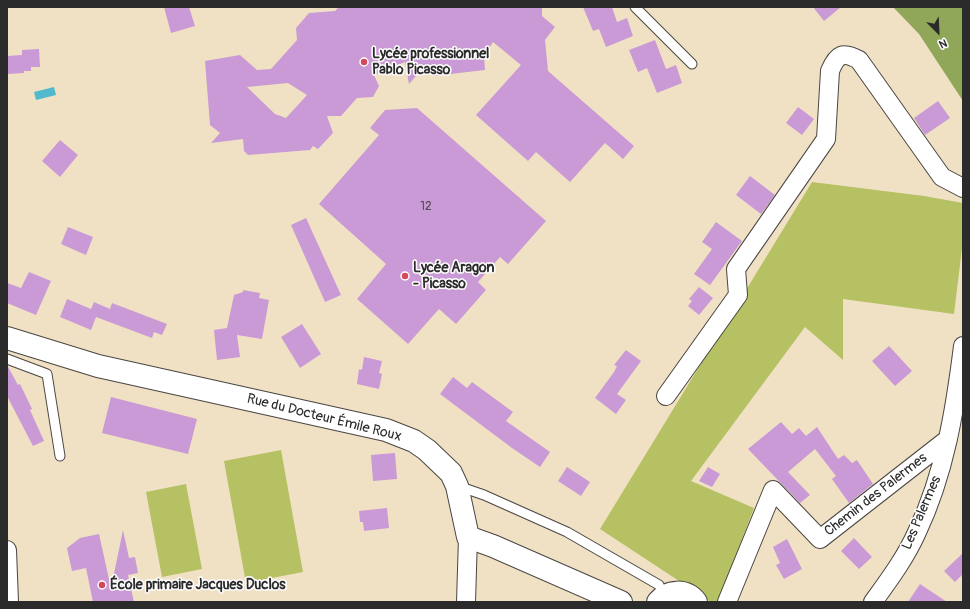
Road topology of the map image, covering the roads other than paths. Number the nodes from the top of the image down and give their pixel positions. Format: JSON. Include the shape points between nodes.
{"nodes":[{"id":1,"x":635,"y":7,"type":"edge"},
{"id":2,"x":692,"y":64,"type":"dead end"},
{"id":3,"x":963,"y":188,"type":"edge"},
{"id":4,"x":7,"y":338,"type":"edge"},
{"id":5,"x":963,"y":346,"type":"edge"},
{"id":6,"x":7,"y":360,"type":"edge"},
{"id":7,"x":666,"y":396,"type":"dead end"},
{"id":8,"x":948,"y":438,"type":"junction"},
{"id":9,"x":60,"y":456,"type":"dead end"},
{"id":10,"x":457,"y":486,"type":"junction"},
{"id":11,"x":468,"y":537,"type":"junction"},
{"id":12,"x":7,"y":550,"type":"edge"},
{"id":13,"x":661,"y":599,"type":"edge"},
{"id":14,"x":9,"y":602,"type":"edge"},
{"id":15,"x":466,"y":602,"type":"edge"},
{"id":16,"x":621,"y":602,"type":"edge"},
{"id":17,"x":696,"y":602,"type":"edge"},
{"id":18,"x":727,"y":602,"type":"edge"},
{"id":19,"x":873,"y":602,"type":"edge"}],
"edges":[{"from":1,"to":2,"type":"lane"},
{"from":3,"to":7,"type":"street","via":[[942,177],[859,60],[843,54],[834,60],[830,71],[826,139],[736,269],[738,295]]},
{"from":4,"to":10,"type":"street","name":"Rue du Docteur Émile Roux","via":[[98,366],[386,430],[414,441],[427,450],[451,473]]},
{"from":5,"to":8,"type":"street","name":"Les Palermes","via":[[955,411]]},
{"from":6,"to":9,"type":"lane","via":[[47,374]]},
{"from":8,"to":18,"type":"street","name":"Chemin des Palermes","via":[[820,539],[773,490]]},
{"from":8,"to":19,"type":"street","name":"Les Palermes","via":[[936,489],[917,533]]},
{"from":10,"to":11,"type":"street","name":"Rue du Docteur Émile Roux"},
{"from":10,"to":13,"type":"lane","via":[[484,495],[567,532],[659,585]]},
{"from":11,"to":15,"type":"street"},
{"from":11,"to":16,"type":"street"},
{"from":12,"to":14,"type":"street"},
{"from":13,"to":17,"type":"street","via":[[674,592],[682,592]]}]}
